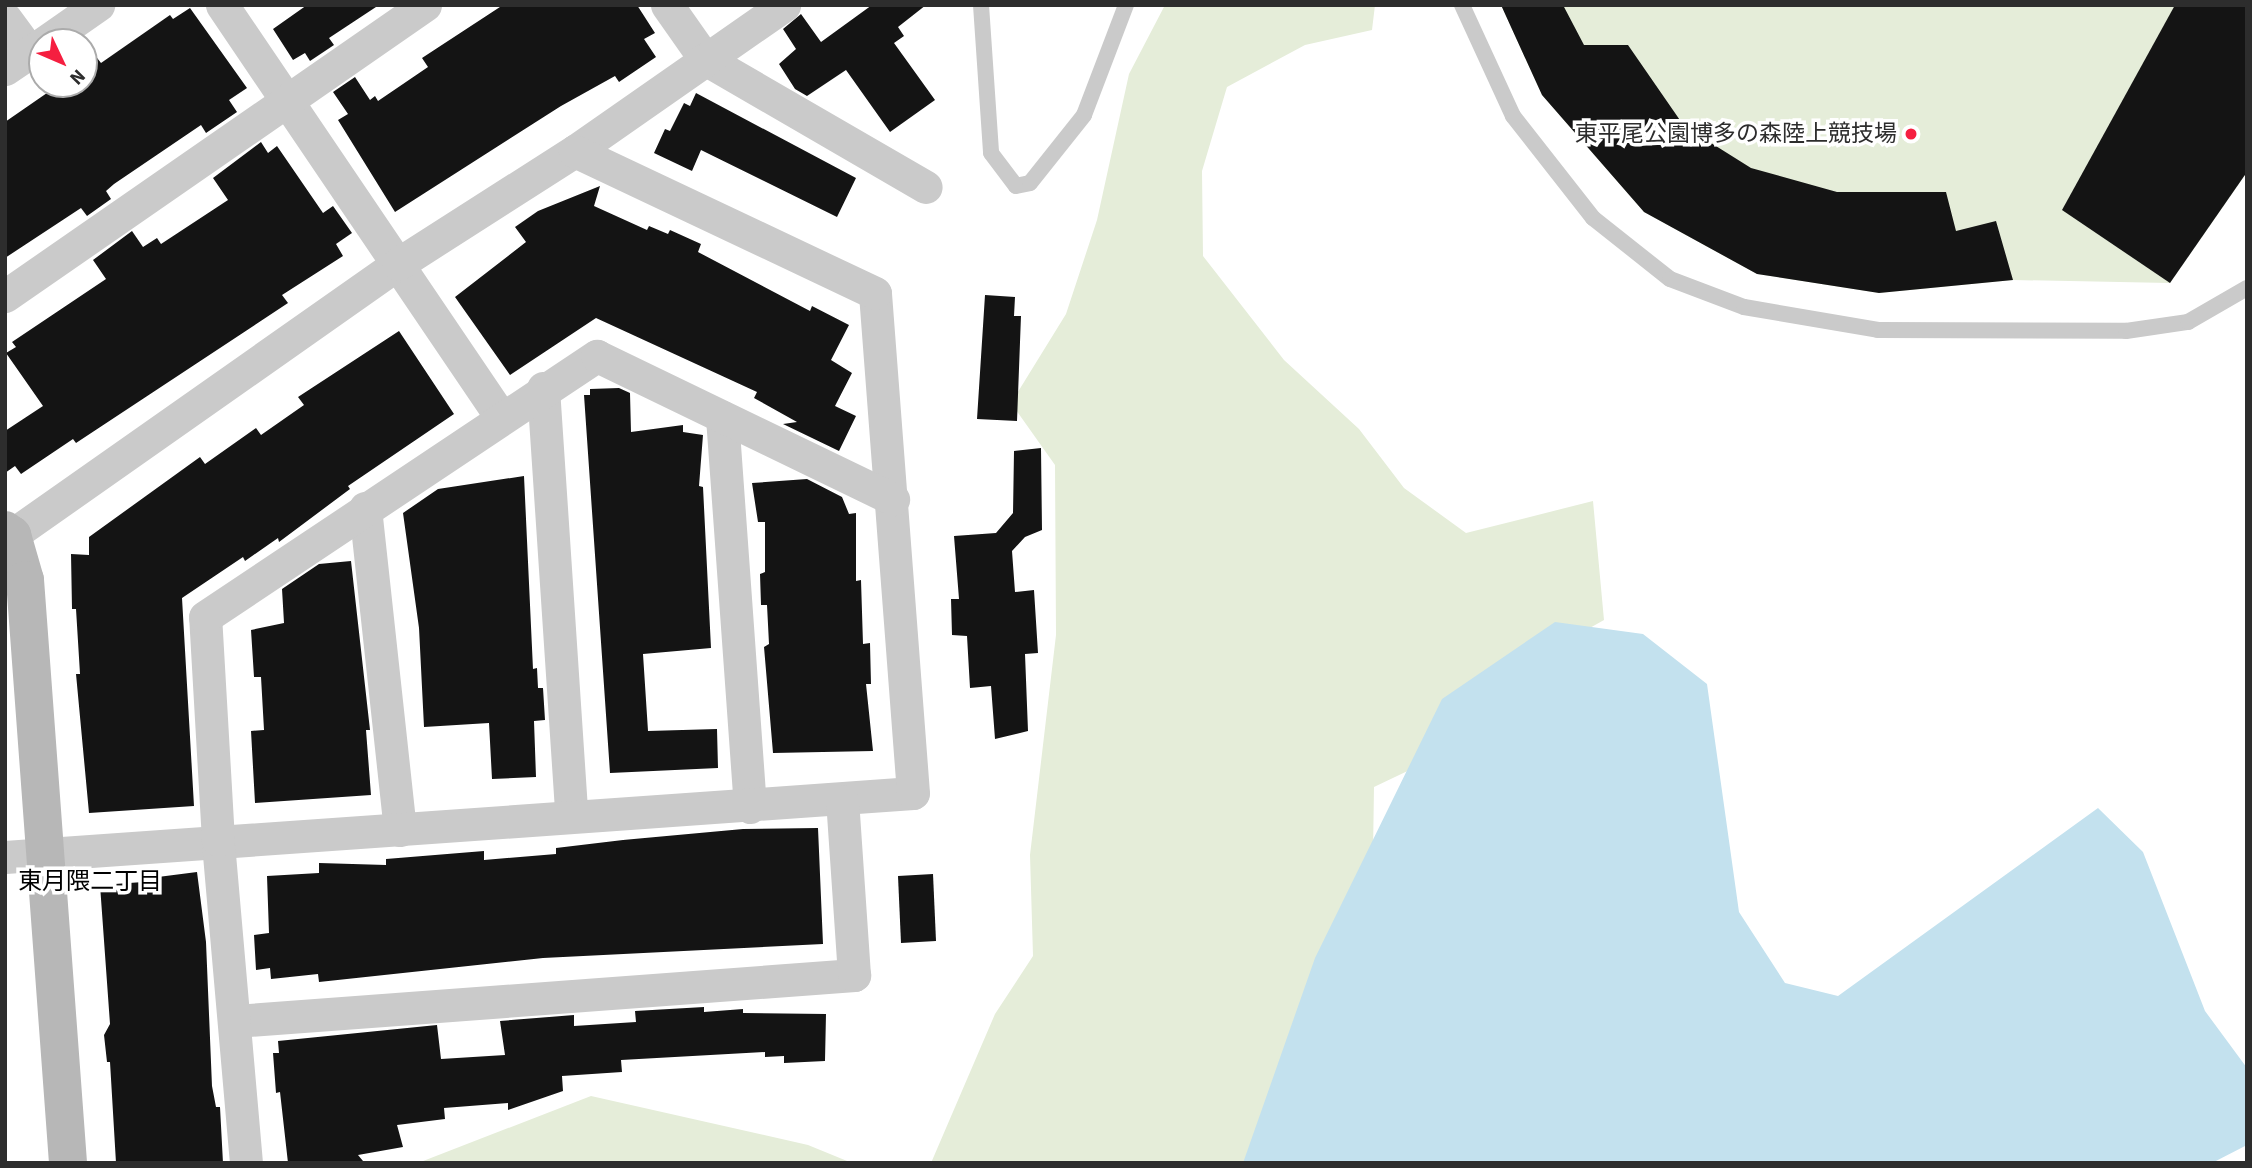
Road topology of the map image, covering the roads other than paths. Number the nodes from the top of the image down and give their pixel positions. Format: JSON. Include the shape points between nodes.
{"nodes":[{"id":1,"x":99,"y":5,"type":"edge"},
{"id":2,"x":222,"y":5,"type":"edge"},
{"id":3,"x":425,"y":5,"type":"edge"},
{"id":4,"x":667,"y":5,"type":"edge"},
{"id":5,"x":784,"y":5,"type":"edge"},
{"id":6,"x":981,"y":5,"type":"edge"},
{"id":7,"x":1126,"y":5,"type":"edge"},
{"id":8,"x":1462,"y":5,"type":"edge"},
{"id":9,"x":5,"y":18,"type":"edge"},
{"id":10,"x":66,"y":28,"type":"edge"},
{"id":11,"x":28,"y":48,"type":"edge"},
{"id":12,"x":705,"y":59,"type":"junction"},
{"id":13,"x":287,"y":101,"type":"junction"},
{"id":14,"x":575,"y":151,"type":"junction"},
{"id":15,"x":926,"y":187,"type":"dead end"},
{"id":16,"x":397,"y":264,"type":"junction"},
{"id":17,"x":2247,"y":288,"type":"edge"},
{"id":18,"x":5,"y":296,"type":"edge"},
{"id":19,"x":543,"y":388,"type":"junction"},
{"id":20,"x":501,"y":417,"type":"junction"},
{"id":21,"x":722,"y":417,"type":"junction"},
{"id":22,"x":893,"y":499,"type":"junction"},
{"id":23,"x":365,"y":508,"type":"junction"},
{"id":24,"x":9,"y":533,"type":"edge"},
{"id":25,"x":842,"y":801,"type":"junction"},
{"id":26,"x":750,"y":807,"type":"junction"},
{"id":27,"x":571,"y":815,"type":"junction"},
{"id":28,"x":400,"y":830,"type":"junction"},
{"id":29,"x":218,"y":840,"type":"junction"},
{"id":30,"x":44,"y":855,"type":"junction"},
{"id":31,"x":5,"y":857,"type":"edge"},
{"id":32,"x":236,"y":1021,"type":"junction"},
{"id":33,"x":68,"y":1163,"type":"edge"},
{"id":34,"x":246,"y":1163,"type":"edge"}],
"edges":[{"from":1,"to":10,"type":"street"},
{"from":2,"to":13,"type":"street"},
{"from":3,"to":13,"type":"street"},
{"from":4,"to":12,"type":"street"},
{"from":5,"to":12,"type":"street"},
{"from":6,"to":7,"type":"lane","via":[[991,153],[1016,186],[1030,183],[1084,116]]},
{"from":8,"to":17,"type":"lane","via":[[1513,116],[1593,218],[1670,279],[1744,307],[1878,330],[2126,331],[2188,322]]},
{"from":9,"to":11,"type":"street"},
{"from":12,"to":14,"type":"street"},
{"from":12,"to":15,"type":"street"},
{"from":13,"to":16,"type":"street"},
{"from":13,"to":18,"type":"street"},
{"from":14,"to":16,"type":"street"},
{"from":14,"to":22,"type":"street","via":[[875,293]]},
{"from":16,"to":20,"type":"street"},
{"from":16,"to":24,"type":"street"},
{"from":19,"to":20,"type":"street"},
{"from":19,"to":21,"type":"street","via":[[597,356]]},
{"from":19,"to":27,"type":"street"},
{"from":20,"to":23,"type":"street"},
{"from":21,"to":22,"type":"street"},
{"from":21,"to":26,"type":"street"},
{"from":22,"to":25,"type":"street","via":[[913,793]]},
{"from":23,"to":28,"type":"street"},
{"from":23,"to":29,"type":"street","via":[[205,617]]},
{"from":24,"to":30,"type":"street","via":[[25,580]]},
{"from":25,"to":26,"type":"street"},
{"from":25,"to":32,"type":"street","via":[[854,975]]},
{"from":26,"to":27,"type":"street"},
{"from":27,"to":28,"type":"street"},
{"from":28,"to":29,"type":"street"},
{"from":29,"to":30,"type":"street"},
{"from":29,"to":32,"type":"street"},
{"from":30,"to":31,"type":"street"},
{"from":30,"to":33,"type":"street"},
{"from":32,"to":34,"type":"street"}]}
